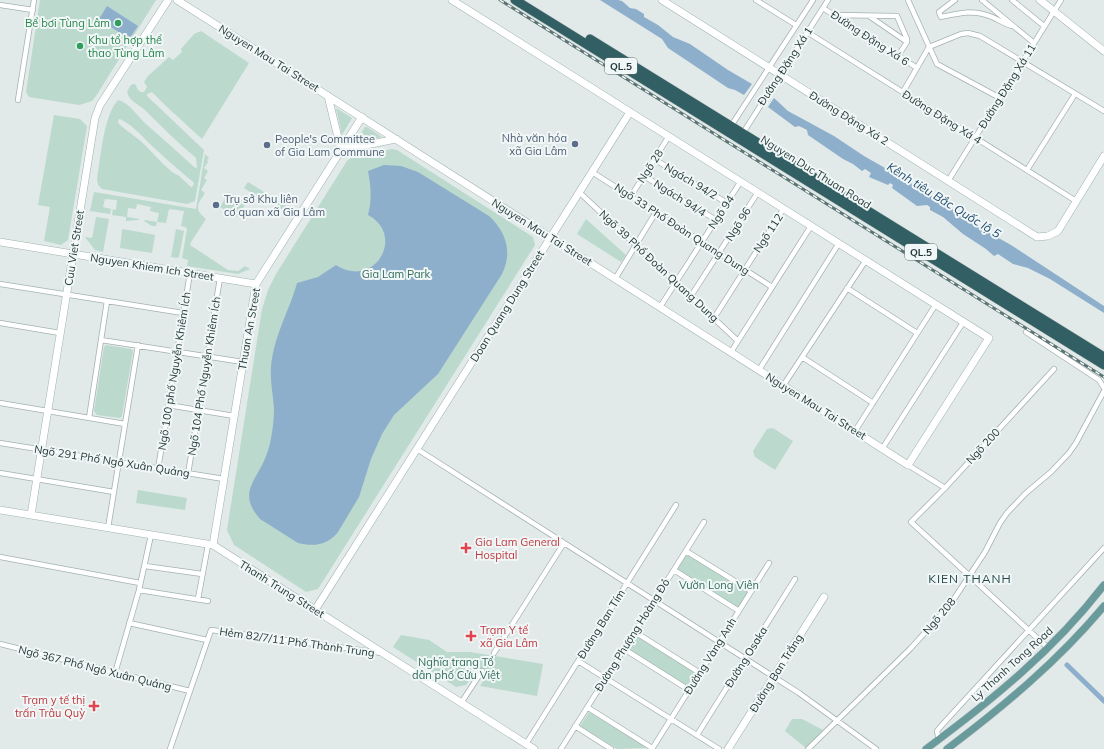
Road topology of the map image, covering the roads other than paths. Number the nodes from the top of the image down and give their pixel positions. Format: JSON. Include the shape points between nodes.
{"nodes":[{"id":1,"x":34,"y":0,"type":"edge"},
{"id":2,"x":168,"y":0,"type":"edge"},
{"id":3,"x":177,"y":0,"type":"edge"},
{"id":4,"x":452,"y":0,"type":"edge"},
{"id":5,"x":515,"y":0,"type":"edge"},
{"id":6,"x":526,"y":0,"type":"edge"},
{"id":7,"x":662,"y":0,"type":"edge"},
{"id":8,"x":756,"y":0,"type":"edge"},
{"id":9,"x":828,"y":0,"type":"edge"},
{"id":10,"x":908,"y":0,"type":"edge"},
{"id":11,"x":955,"y":0,"type":"edge"},
{"id":12,"x":982,"y":0,"type":"edge"},
{"id":13,"x":1012,"y":0,"type":"edge"},
{"id":14,"x":1040,"y":0,"type":"edge"},
{"id":15,"x":1061,"y":0,"type":"edge"},
{"id":16,"x":811,"y":1,"type":"edge"},
{"id":17,"x":0,"y":5,"type":"edge"},
{"id":18,"x":823,"y":8,"type":"junction"},
{"id":19,"x":33,"y":10,"type":"junction"},
{"id":20,"x":1054,"y":11,"type":"junction"},
{"id":21,"x":834,"y":15,"type":"junction"},
{"id":22,"x":869,"y":16,"type":"junction"},
{"id":23,"x":796,"y":25,"type":"junction"},
{"id":24,"x":1012,"y":26,"type":"junction"},
{"id":25,"x":1044,"y":26,"type":"junction"},
{"id":26,"x":807,"y":32,"type":"junction"},
{"id":27,"x":907,"y":42,"type":"junction"},
{"id":28,"x":1034,"y":43,"type":"junction"},
{"id":29,"x":929,"y":48,"type":"junction"},
{"id":30,"x":1104,"y":51,"type":"edge"},
{"id":31,"x":898,"y":56,"type":"junction"},
{"id":32,"x":1022,"y":62,"type":"junction"},
{"id":33,"x":769,"y":68,"type":"junction"},
{"id":34,"x":917,"y":68,"type":"junction"},
{"id":35,"x":780,"y":75,"type":"junction"},
{"id":36,"x":903,"y":92,"type":"junction"},
{"id":37,"x":1075,"y":94,"type":"junction"},
{"id":38,"x":328,"y":96,"type":"junction"},
{"id":39,"x":1000,"y":98,"type":"junction"},
{"id":40,"x":18,"y":100,"type":"dead end"},
{"id":41,"x":1104,"y":111,"type":"edge"},
{"id":42,"x":630,"y":112,"type":"junction"},
{"id":43,"x":362,"y":117,"type":"junction"},
{"id":44,"x":729,"y":129,"type":"junction"},
{"id":45,"x":669,"y":136,"type":"junction"},
{"id":46,"x":741,"y":136,"type":"junction"},
{"id":47,"x":975,"y":138,"type":"junction"},
{"id":48,"x":396,"y":139,"type":"junction"},
{"id":49,"x":341,"y":150,"type":"junction"},
{"id":50,"x":1104,"y":156,"type":"edge"},
{"id":51,"x":654,"y":160,"type":"junction"},
{"id":52,"x":1027,"y":170,"type":"junction"},
{"id":53,"x":592,"y":172,"type":"junction"},
{"id":54,"x":644,"y":176,"type":"junction"},
{"id":55,"x":741,"y":181,"type":"junction"},
{"id":56,"x":948,"y":181,"type":"junction"},
{"id":57,"x":579,"y":192,"type":"junction"},
{"id":58,"x":758,"y":192,"type":"junction"},
{"id":59,"x":631,"y":196,"type":"junction"},
{"id":60,"x":1076,"y":201,"type":"junction"},
{"id":61,"x":727,"y":203,"type":"junction"},
{"id":62,"x":784,"y":208,"type":"junction"},
{"id":63,"x":656,"y":212,"type":"junction"},
{"id":64,"x":716,"y":220,"type":"junction"},
{"id":65,"x":811,"y":226,"type":"junction"},
{"id":66,"x":550,"y":237,"type":"junction"},
{"id":67,"x":0,"y":242,"type":"edge"},
{"id":68,"x":702,"y":242,"type":"junction"},
{"id":69,"x":839,"y":243,"type":"junction"},
{"id":70,"x":636,"y":245,"type":"junction"},
{"id":71,"x":720,"y":253,"type":"junction"},
{"id":72,"x":73,"y":254,"type":"junction"},
{"id":73,"x":866,"y":260,"type":"junction"},
{"id":74,"x":745,"y":269,"type":"junction"},
{"id":75,"x":190,"y":273,"type":"junction"},
{"id":76,"x":220,"y":278,"type":"junction"},
{"id":77,"x":615,"y":279,"type":"junction"},
{"id":78,"x":676,"y":282,"type":"junction"},
{"id":79,"x":0,"y":284,"type":"edge"},
{"id":80,"x":256,"y":284,"type":"junction"},
{"id":81,"x":772,"y":287,"type":"junction"},
{"id":82,"x":847,"y":288,"type":"junction"},
{"id":83,"x":67,"y":294,"type":"junction"},
{"id":84,"x":691,"y":296,"type":"junction"},
{"id":85,"x":108,"y":301,"type":"junction"},
{"id":86,"x":936,"y":304,"type":"junction"},
{"id":87,"x":660,"y":307,"type":"junction"},
{"id":88,"x":183,"y":313,"type":"junction"},
{"id":89,"x":714,"y":318,"type":"junction"},
{"id":90,"x":964,"y":321,"type":"junction"},
{"id":91,"x":0,"y":323,"type":"edge"},
{"id":92,"x":1026,"y":332,"type":"dead end"},
{"id":93,"x":60,"y":333,"type":"junction"},
{"id":94,"x":917,"y":333,"type":"junction"},
{"id":95,"x":101,"y":340,"type":"junction"},
{"id":96,"x":738,"y":341,"type":"junction"},
{"id":97,"x":138,"y":345,"type":"junction"},
{"id":98,"x":177,"y":352,"type":"junction"},
{"id":99,"x":731,"y":352,"type":"junction"},
{"id":100,"x":207,"y":357,"type":"junction"},
{"id":101,"x":802,"y":357,"type":"junction"},
{"id":102,"x":1104,"y":357,"type":"edge"},
{"id":103,"x":243,"y":362,"type":"junction"},
{"id":104,"x":1104,"y":365,"type":"edge"},
{"id":105,"x":1054,"y":369,"type":"dead end"},
{"id":106,"x":759,"y":370,"type":"junction"},
{"id":107,"x":783,"y":386,"type":"junction"},
{"id":108,"x":1104,"y":392,"type":"edge"},
{"id":109,"x":0,"y":403,"type":"edge"},
{"id":110,"x":873,"y":403,"type":"junction"},
{"id":111,"x":168,"y":405,"type":"junction"},
{"id":112,"x":198,"y":410,"type":"junction"},
{"id":113,"x":48,"y":411,"type":"junction"},
{"id":114,"x":234,"y":416,"type":"junction"},
{"id":115,"x":88,"y":418,"type":"junction"},
{"id":116,"x":125,"y":424,"type":"junction"},
{"id":117,"x":855,"y":431,"type":"junction"},
{"id":118,"x":0,"y":443,"type":"edge"},
{"id":119,"x":417,"y":449,"type":"junction"},
{"id":120,"x":882,"y":449,"type":"junction"},
{"id":121,"x":41,"y":450,"type":"junction"},
{"id":122,"x":119,"y":462,"type":"junction"},
{"id":123,"x":908,"y":465,"type":"junction"},
{"id":124,"x":158,"y":469,"type":"junction"},
{"id":125,"x":0,"y":473,"type":"edge"},
{"id":126,"x":188,"y":474,"type":"junction"},
{"id":127,"x":37,"y":479,"type":"junction"},
{"id":128,"x":224,"y":479,"type":"junction"},
{"id":129,"x":945,"y":488,"type":"junction"},
{"id":130,"x":114,"y":492,"type":"junction"},
{"id":131,"x":676,"y":505,"type":"dead end"},
{"id":132,"x":0,"y":510,"type":"edge"},
{"id":133,"x":31,"y":515,"type":"junction"},
{"id":134,"x":704,"y":522,"type":"dead end"},
{"id":135,"x":108,"y":528,"type":"junction"},
{"id":136,"x":151,"y":535,"type":"junction"},
{"id":137,"x":564,"y":544,"type":"junction"},
{"id":138,"x":211,"y":545,"type":"junction"},
{"id":139,"x":1104,"y":548,"type":"edge"},
{"id":140,"x":686,"y":551,"type":"junction"},
{"id":141,"x":0,"y":557,"type":"edge"},
{"id":142,"x":769,"y":563,"type":"dead end"},
{"id":143,"x":145,"y":566,"type":"junction"},
{"id":144,"x":674,"y":570,"type":"junction"},
{"id":145,"x":202,"y":574,"type":"junction"},
{"id":146,"x":969,"y":577,"type":"junction"},
{"id":147,"x":795,"y":579,"type":"dead end"},
{"id":148,"x":140,"y":583,"type":"junction"},
{"id":149,"x":627,"y":583,"type":"junction"},
{"id":150,"x":1104,"y":585,"type":"edge"},
{"id":151,"x":139,"y":590,"type":"junction"},
{"id":152,"x":751,"y":591,"type":"junction"},
{"id":153,"x":824,"y":597,"type":"dead end"},
{"id":154,"x":198,"y":599,"type":"junction"},
{"id":155,"x":208,"y":600,"type":"dead end"},
{"id":156,"x":655,"y":600,"type":"junction"},
{"id":157,"x":1104,"y":606,"type":"edge"},
{"id":158,"x":315,"y":610,"type":"junction"},
{"id":159,"x":739,"y":611,"type":"junction"},
{"id":160,"x":129,"y":623,"type":"junction"},
{"id":161,"x":1030,"y":631,"type":"junction"},
{"id":162,"x":635,"y":632,"type":"junction"},
{"id":163,"x":207,"y":640,"type":"junction"},
{"id":164,"x":719,"y":642,"type":"junction"},
{"id":165,"x":0,"y":644,"type":"edge"},
{"id":166,"x":1048,"y":648,"type":"junction"},
{"id":167,"x":624,"y":649,"type":"junction"},
{"id":168,"x":494,"y":653,"type":"dead end"},
{"id":169,"x":383,"y":654,"type":"junction"},
{"id":170,"x":745,"y":658,"type":"junction"},
{"id":171,"x":578,"y":661,"type":"junction"},
{"id":172,"x":482,"y":671,"type":"dead end"},
{"id":173,"x":700,"y":672,"type":"junction"},
{"id":174,"x":115,"y":673,"type":"junction"},
{"id":175,"x":774,"y":677,"type":"junction"},
{"id":176,"x":605,"y":678,"type":"junction"},
{"id":177,"x":689,"y":690,"type":"junction"},
{"id":178,"x":190,"y":691,"type":"junction"},
{"id":179,"x":462,"y":703,"type":"junction"},
{"id":180,"x":587,"y":707,"type":"junction"},
{"id":181,"x":975,"y":712,"type":"junction"},
{"id":182,"x":671,"y":719,"type":"junction"},
{"id":183,"x":836,"y":721,"type":"junction"},
{"id":184,"x":984,"y":721,"type":"junction"},
{"id":185,"x":575,"y":726,"type":"junction"},
{"id":186,"x":697,"y":735,"type":"junction"},
{"id":187,"x":939,"y":740,"type":"junction"},
{"id":188,"x":526,"y":744,"type":"junction"},
{"id":189,"x":652,"y":748,"type":"edge"},
{"id":190,"x":170,"y":749,"type":"edge"},
{"id":191,"x":534,"y":749,"type":"edge"},
{"id":192,"x":561,"y":749,"type":"edge"},
{"id":193,"x":612,"y":749,"type":"edge"},
{"id":194,"x":718,"y":749,"type":"edge"},
{"id":195,"x":728,"y":749,"type":"edge"},
{"id":196,"x":808,"y":749,"type":"edge"},
{"id":197,"x":876,"y":749,"type":"edge"},
{"id":198,"x":926,"y":749,"type":"edge"},
{"id":199,"x":947,"y":749,"type":"edge"}],
"edges":[{"from":1,"to":19,"type":"street"},
{"from":2,"to":72,"type":"street","name":"Cuu Viet Street","via":[[97,113]]},
{"from":3,"to":38,"type":"street","name":"Nguyen Mau Tai Street"},
{"from":4,"to":42,"type":"street"},
{"from":5,"to":44,"type":"highway","name":"Nguyen Duc Thuan Road","number":"QL.5"},
{"from":6,"to":44,"type":"highway","name":"Nguyen Duc Thuan Road","number":"QL.5"},
{"from":7,"to":33,"type":"street","name":"Đường Đặng Xá 2"},
{"from":8,"to":23,"type":"street"},
{"from":9,"to":18,"type":"street","name":"Đường Đặng Xá 1"},
{"from":10,"to":29,"type":"street"},
{"from":11,"to":24,"type":"street","via":[[939,12],[941,17],[965,12],[980,13]]},
{"from":12,"to":24,"type":"street"},
{"from":13,"to":25,"type":"street"},
{"from":14,"to":20,"type":"street"},
{"from":15,"to":20,"type":"street","name":"Đường Đặng Xá 11"},
{"from":16,"to":23,"type":"street","name":"Đường Đặng Xá 1"},
{"from":17,"to":19,"type":"street"},
{"from":18,"to":21,"type":"street","name":"Đường Đặng Xá 6"},
{"from":18,"to":26,"type":"street","name":"Đường Đặng Xá 1"},
{"from":19,"to":40,"type":"street"},
{"from":20,"to":25,"type":"street","name":"Đường Đặng Xá 11"},
{"from":20,"to":30,"type":"street"},
{"from":21,"to":22,"type":"street"},
{"from":21,"to":31,"type":"street","name":"Đường Đặng Xá 6"},
{"from":22,"to":27,"type":"street"},
{"from":22,"to":27,"type":"street","via":[[897,16]]},
{"from":23,"to":33,"type":"street","name":"Đường Đặng Xá 1"},
{"from":24,"to":28,"type":"street"},
{"from":25,"to":28,"type":"street","name":"Đường Đặng Xá 11"},
{"from":26,"to":35,"type":"street","name":"Đường Đặng Xá 1"},
{"from":26,"to":36,"type":"street","name":"Đường Đặng Xá 4"},
{"from":27,"to":31,"type":"street"},
{"from":28,"to":32,"type":"street","name":"Đường Đặng Xá 11"},
{"from":29,"to":32,"type":"street","via":[[962,34],[973,34]]},
{"from":29,"to":34,"type":"street"},
{"from":29,"to":39,"type":"street","via":[[937,64]]},
{"from":31,"to":34,"type":"street","name":"Đường Đặng Xá 6"},
{"from":32,"to":37,"type":"street"},
{"from":32,"to":39,"type":"street","name":"Đường Đặng Xá 11"},
{"from":33,"to":35,"type":"street","name":"Đường Đặng Xá 2"},
{"from":33,"to":44,"type":"street","name":"Đường Đặng Xá 1"},
{"from":34,"to":36,"type":"street"},
{"from":35,"to":46,"type":"street","name":"Đường Đặng Xá 1"},
{"from":35,"to":56,"type":"street","name":"Đường Đặng Xá 2"},
{"from":36,"to":47,"type":"street","name":"Đường Đặng Xá 4"},
{"from":37,"to":41,"type":"street"},
{"from":37,"to":52,"type":"street"},
{"from":38,"to":43,"type":"street","name":"Nguyen Mau Tai Street"},
{"from":38,"to":49,"type":"street"},
{"from":39,"to":47,"type":"street","name":"Đường Đặng Xá 11"},
{"from":42,"to":45,"type":"street"},
{"from":42,"to":53,"type":"street","name":"Doan Quang Dung Street"},
{"from":43,"to":48,"type":"street","name":"Nguyen Mau Tai Street"},
{"from":43,"to":49,"type":"street","name":"Thuan An Street"},
{"from":44,"to":46,"type":"highway","name":"Nguyen Duc Thuan Road","number":"QL.5"},
{"from":45,"to":51,"type":"street","name":"Ngõ 28"},
{"from":45,"to":55,"type":"street"},
{"from":46,"to":102,"type":"highway","name":"Nguyen Duc Thuan Road","number":"QL.5"},
{"from":46,"to":104,"type":"highway","name":"Nguyen Duc Thuan Road","number":"QL.5"},
{"from":47,"to":52,"type":"street","name":"Đường Đặng Xá 4"},
{"from":47,"to":56,"type":"street","name":"Đường Đặng Xá 11"},
{"from":48,"to":49,"type":"street"},
{"from":48,"to":66,"type":"street","name":"Nguyen Mau Tai Street"},
{"from":49,"to":80,"type":"street","name":"Thuan An Street"},
{"from":50,"to":60,"type":"street"},
{"from":51,"to":54,"type":"street","name":"Ngõ 28"},
{"from":51,"to":61,"type":"street","name":"Ngách 94/2"},
{"from":52,"to":60,"type":"street","name":"Đường Đặng Xá 4"},
{"from":53,"to":57,"type":"street","name":"Doan Quang Dung Street"},
{"from":53,"to":59,"type":"street","name":"Ngõ 33 Phố Đoàn Quang Dung"},
{"from":54,"to":59,"type":"street","name":"Ngõ 28"},
{"from":54,"to":64,"type":"street","name":"Ngách 94/4"},
{"from":55,"to":58,"type":"street"},
{"from":55,"to":61,"type":"street","name":"Ngõ 94"},
{"from":56,"to":60,"type":"street","name":"Đường Đặng Xá 2","via":[[1037,236],[1048,236],[1058,231]]},
{"from":57,"to":66,"type":"street","name":"Doan Quang Dung Street"},
{"from":57,"to":70,"type":"street","name":"Ngõ 39 Phố Đoàn Quang Dung"},
{"from":58,"to":62,"type":"street"},
{"from":58,"to":71,"type":"street","name":"Ngõ 96"},
{"from":59,"to":63,"type":"street","name":"Ngõ 33 Phố Đoàn Quang Dung"},
{"from":61,"to":64,"type":"street","name":"Ngõ 94"},
{"from":62,"to":65,"type":"street"},
{"from":62,"to":74,"type":"street","name":"Ngõ 112"},
{"from":63,"to":68,"type":"street","name":"Ngõ 33 Phố Đoàn Quang Dung"},
{"from":63,"to":70,"type":"street"},
{"from":64,"to":68,"type":"street","name":"Ngõ 94"},
{"from":65,"to":69,"type":"street"},
{"from":65,"to":81,"type":"street"},
{"from":66,"to":77,"type":"street","name":"Nguyen Mau Tai Street"},
{"from":66,"to":119,"type":"street","name":"Doan Quang Dung Street"},
{"from":67,"to":72,"type":"street","name":"Nguyen Khiem Ich Street"},
{"from":68,"to":71,"type":"street","name":"Ngõ 33 Phố Đoàn Quang Dung"},
{"from":68,"to":78,"type":"street","name":"Ngõ 94"},
{"from":69,"to":73,"type":"street"},
{"from":69,"to":106,"type":"street"},
{"from":70,"to":77,"type":"street"},
{"from":70,"to":78,"type":"street","name":"Ngõ 39 Phố Đoàn Quang Dung"},
{"from":71,"to":74,"type":"street","name":"Ngõ 33 Phố Đoàn Quang Dung"},
{"from":71,"to":84,"type":"street","name":"Ngõ 96"},
{"from":72,"to":75,"type":"street","name":"Nguyen Khiem Ich Street"},
{"from":72,"to":83,"type":"street","name":"Cuu Viet Street"},
{"from":73,"to":82,"type":"street"},
{"from":73,"to":86,"type":"street"},
{"from":74,"to":81,"type":"street","name":"Ngõ 33 Phố Đoàn Quang Dung"},
{"from":74,"to":89,"type":"street","name":"Ngõ 112"},
{"from":75,"to":76,"type":"street","name":"Nguyen Khiem Ich Street"},
{"from":75,"to":88,"type":"street","name":"Ngõ 100 phố Nguyễn Khiêm Ích"},
{"from":76,"to":80,"type":"street","name":"Nguyen Khiem Ich Street"},
{"from":76,"to":100,"type":"street","name":"Ngõ 104 Phố Nguyễn Khiêm Ích"},
{"from":77,"to":87,"type":"street","name":"Nguyen Mau Tai Street"},
{"from":78,"to":84,"type":"street","name":"Ngõ 39 Phố Đoàn Quang Dung"},
{"from":78,"to":87,"type":"street","name":"Ngõ 94"},
{"from":79,"to":83,"type":"street"},
{"from":80,"to":103,"type":"street","name":"Thuan An Street"},
{"from":81,"to":96,"type":"street"},
{"from":82,"to":94,"type":"street"},
{"from":82,"to":101,"type":"street"},
{"from":83,"to":85,"type":"street"},
{"from":83,"to":93,"type":"street","name":"Cuu Viet Street"},
{"from":84,"to":89,"type":"street","name":"Ngõ 39 Phố Đoàn Quang Dung"},
{"from":85,"to":88,"type":"street"},
{"from":85,"to":95,"type":"street"},
{"from":86,"to":90,"type":"street"},
{"from":86,"to":94,"type":"street"},
{"from":87,"to":99,"type":"street","name":"Nguyen Mau Tai Street"},
{"from":88,"to":98,"type":"street","name":"Ngõ 100 phố Nguyễn Khiêm Ích"},
{"from":89,"to":96,"type":"street","name":"Ngõ 39 Phố Đoàn Quang Dung"},
{"from":90,"to":120,"type":"street"},
{"from":90,"to":123,"type":"street","via":[[990,338]]},
{"from":91,"to":93,"type":"street"},
{"from":92,"to":108,"type":"street","name":"Ngõ 208","via":[[1098,380]]},
{"from":93,"to":113,"type":"street","name":"Cuu Viet Street"},
{"from":94,"to":110,"type":"street"},
{"from":95,"to":97,"type":"street"},
{"from":95,"to":115,"type":"street"},
{"from":96,"to":99,"type":"street"},
{"from":97,"to":98,"type":"street"},
{"from":97,"to":116,"type":"street"},
{"from":98,"to":100,"type":"street"},
{"from":98,"to":111,"type":"street","name":"Ngõ 100 phố Nguyễn Khiêm Ích"},
{"from":99,"to":106,"type":"street","name":"Nguyen Mau Tai Street"},
{"from":100,"to":103,"type":"street"},
{"from":100,"to":112,"type":"street","name":"Ngõ 104 Phố Nguyễn Khiêm Ích"},
{"from":101,"to":107,"type":"street"},
{"from":101,"to":110,"type":"street"},
{"from":103,"to":114,"type":"street","name":"Thuan An Street"},
{"from":105,"to":129,"type":"street","name":"Ngõ 200"},
{"from":106,"to":107,"type":"street","name":"Nguyen Mau Tai Street"},
{"from":107,"to":117,"type":"street","name":"Nguyen Mau Tai Street"},
{"from":108,"to":146,"type":"street","name":"Ngõ 208","via":[[1069,453],[1007,513]]},
{"from":109,"to":113,"type":"street"},
{"from":110,"to":117,"type":"street"},
{"from":111,"to":112,"type":"street"},
{"from":111,"to":124,"type":"street","name":"Ngõ 100 phố Nguyễn Khiêm Ích"},
{"from":112,"to":114,"type":"street"},
{"from":112,"to":126,"type":"street","name":"Ngõ 104 Phố Nguyễn Khiêm Ích"},
{"from":113,"to":115,"type":"street"},
{"from":113,"to":121,"type":"street","name":"Cuu Viet Street"},
{"from":114,"to":128,"type":"street","name":"Thuan An Street"},
{"from":115,"to":116,"type":"street"},
{"from":116,"to":122,"type":"street"},
{"from":117,"to":120,"type":"street","name":"Nguyen Mau Tai Street"},
{"from":118,"to":121,"type":"street","name":"Ngõ 291 Phố Ngô Xuân Quảng"},
{"from":119,"to":137,"type":"street"},
{"from":119,"to":158,"type":"street","name":"Doan Quang Dung Street"},
{"from":120,"to":123,"type":"street","name":"Nguyen Mau Tai Street"},
{"from":121,"to":122,"type":"street","name":"Ngõ 291 Phố Ngô Xuân Quảng"},
{"from":121,"to":127,"type":"street","name":"Cuu Viet Street"},
{"from":122,"to":124,"type":"street","name":"Ngõ 291 Phố Ngô Xuân Quảng"},
{"from":122,"to":130,"type":"street"},
{"from":123,"to":129,"type":"street"},
{"from":124,"to":126,"type":"street","name":"Ngõ 291 Phố Ngô Xuân Quảng"},
{"from":125,"to":127,"type":"street"},
{"from":126,"to":128,"type":"street","name":"Ngõ 291 Phố Ngô Xuân Quảng"},
{"from":127,"to":130,"type":"street"},
{"from":127,"to":133,"type":"street","name":"Cuu Viet Street"},
{"from":128,"to":138,"type":"street","name":"Thuan An Street"},
{"from":129,"to":146,"type":"street","name":"Ngõ 200","via":[[911,522]]},
{"from":130,"to":135,"type":"street"},
{"from":131,"to":149,"type":"street","name":"Đường Ban Tím"},
{"from":132,"to":133,"type":"street","name":"Thanh Trung Street"},
{"from":133,"to":135,"type":"street","name":"Thanh Trung Street"},
{"from":134,"to":140,"type":"street","name":"Đường Phượng Hoàng Đỏ"},
{"from":135,"to":136,"type":"street","name":"Thanh Trung Street"},
{"from":136,"to":138,"type":"street","name":"Thanh Trung Street"},
{"from":136,"to":143,"type":"street"},
{"from":137,"to":149,"type":"street"},
{"from":137,"to":168,"type":"street"},
{"from":138,"to":145,"type":"street"},
{"from":138,"to":158,"type":"street","name":"Thanh Trung Street"},
{"from":139,"to":161,"type":"street"},
{"from":140,"to":144,"type":"street","name":"Đường Phượng Hoàng Đỏ"},
{"from":140,"to":152,"type":"street"},
{"from":141,"to":148,"type":"street"},
{"from":142,"to":152,"type":"street","name":"Đường Vàng Anh"},
{"from":143,"to":145,"type":"street"},
{"from":143,"to":148,"type":"street"},
{"from":144,"to":156,"type":"street","name":"Đường Phượng Hoàng Đỏ"},
{"from":144,"to":159,"type":"street"},
{"from":145,"to":154,"type":"street"},
{"from":146,"to":161,"type":"street"},
{"from":146,"to":183,"type":"street","name":"Ngõ 208","via":[[950,604],[910,649]]},
{"from":147,"to":170,"type":"street","name":"Đường Osaka"},
{"from":148,"to":151,"type":"street"},
{"from":149,"to":156,"type":"street"},
{"from":149,"to":171,"type":"street","name":"Đường Ban Tím"},
{"from":150,"to":166,"type":"main road","name":"Ly Thanh Tong Road"},
{"from":151,"to":154,"type":"street"},
{"from":151,"to":160,"type":"street"},
{"from":152,"to":159,"type":"street","name":"Đường Vàng Anh"},
{"from":153,"to":175,"type":"street","name":"Đường Ban Trắng"},
{"from":154,"to":155,"type":"street"},
{"from":156,"to":162,"type":"street","name":"Đường Phượng Hoàng Đỏ"},
{"from":156,"to":164,"type":"street"},
{"from":157,"to":184,"type":"main road","via":[[1047,667]]},
{"from":158,"to":169,"type":"street","name":"Thanh Trung Street"},
{"from":159,"to":164,"type":"street","name":"Đường Vàng Anh"},
{"from":160,"to":163,"type":"street"},
{"from":160,"to":174,"type":"street"},
{"from":161,"to":166,"type":"street"},
{"from":161,"to":187,"type":"street","via":[[942,725],[938,731]]},
{"from":162,"to":167,"type":"street","name":"Đường Phượng Hoàng Đỏ"},
{"from":162,"to":173,"type":"street"},
{"from":163,"to":169,"type":"street","name":"Hẻm 82/7/11 Phố Thành Trung","via":[[211,630]]},
{"from":163,"to":178,"type":"street"},
{"from":164,"to":170,"type":"street"},
{"from":164,"to":173,"type":"street","name":"Đường Vàng Anh"},
{"from":165,"to":174,"type":"street","name":"Ngõ 367 Phố Ngô Xuân Quảng"},
{"from":166,"to":181,"type":"main road","name":"Ly Thanh Tong Road"},
{"from":167,"to":176,"type":"street","name":"Đường Phượng Hoàng Đỏ"},
{"from":167,"to":177,"type":"street"},
{"from":169,"to":179,"type":"street","name":"Thanh Trung Street"},
{"from":170,"to":175,"type":"street"},
{"from":170,"to":186,"type":"street","name":"Đường Osaka"},
{"from":171,"to":176,"type":"street"},
{"from":171,"to":188,"type":"street","name":"Đường Ban Tím"},
{"from":172,"to":179,"type":"street"},
{"from":173,"to":177,"type":"street","name":"Đường Vàng Anh"},
{"from":174,"to":178,"type":"street","name":"Ngõ 367 Phố Ngô Xuân Quảng"},
{"from":175,"to":183,"type":"street"},
{"from":175,"to":195,"type":"street","name":"Đường Ban Trắng"},
{"from":176,"to":180,"type":"street","name":"Đường Phượng Hoàng Đỏ"},
{"from":176,"to":182,"type":"street"},
{"from":177,"to":182,"type":"street","name":"Đường Vàng Anh"},
{"from":178,"to":190,"type":"street"},
{"from":179,"to":188,"type":"street","name":"Thanh Trung Street"},
{"from":180,"to":185,"type":"street","name":"Đường Phượng Hoàng Đỏ"},
{"from":180,"to":189,"type":"street"},
{"from":181,"to":184,"type":"main road"},
{"from":181,"to":187,"type":"main road","name":"Ly Thanh Tong Road"},
{"from":182,"to":186,"type":"street"},
{"from":182,"to":189,"type":"street","name":"Đường Vàng Anh"},
{"from":183,"to":196,"type":"street","name":"Ngõ 208"},
{"from":183,"to":197,"type":"street"},
{"from":184,"to":199,"type":"main road"},
{"from":185,"to":192,"type":"street","name":"Đường Phượng Hoàng Đỏ"},
{"from":185,"to":193,"type":"street"},
{"from":186,"to":194,"type":"street"},
{"from":187,"to":198,"type":"main road","name":"Ly Thanh Tong Road"},
{"from":188,"to":191,"type":"street","name":"Thanh Trung Street"}]}
